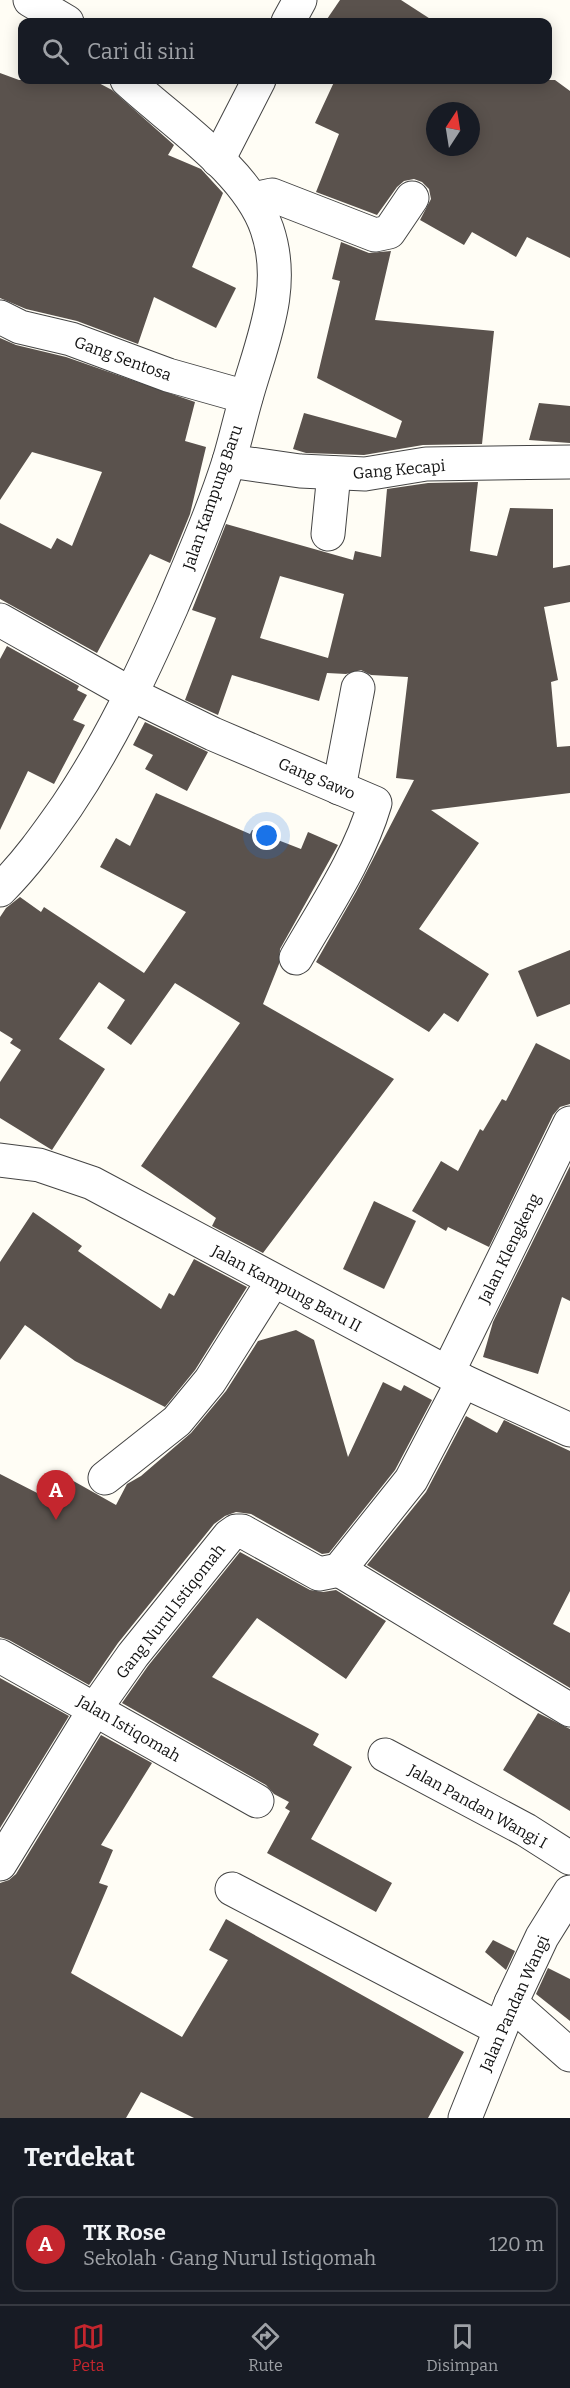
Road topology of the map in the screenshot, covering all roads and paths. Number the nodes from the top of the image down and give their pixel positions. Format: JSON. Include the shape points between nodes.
{"nodes":[{"id":1,"x":30,"y":0,"type":"edge"},
{"id":2,"x":300,"y":0,"type":"edge"},
{"id":3,"x":69,"y":13,"type":"edge"},
{"id":4,"x":290,"y":18,"type":"edge"},
{"id":5,"x":132,"y":84,"type":"edge"},
{"id":6,"x":257,"y":84,"type":"edge"},
{"id":7,"x":218,"y":159,"type":"junction"},
{"id":8,"x":412,"y":198,"type":"dead end"},
{"id":9,"x":253,"y":199,"type":"junction"},
{"id":10,"x":0,"y":317,"type":"edge"},
{"id":11,"x":246,"y":397,"type":"junction"},
{"id":12,"x":229,"y":461,"type":"junction"},
{"id":13,"x":570,"y":462,"type":"edge"},
{"id":14,"x":334,"y":473,"type":"junction"},
{"id":15,"x":328,"y":534,"type":"dead end"},
{"id":16,"x":0,"y":620,"type":"edge"},
{"id":17,"x":358,"y":688,"type":"dead end"},
{"id":18,"x":133,"y":695,"type":"junction"},
{"id":19,"x":339,"y":788,"type":"junction"},
{"id":20,"x":0,"y":890,"type":"edge"},
{"id":21,"x":296,"y":958,"type":"dead end"},
{"id":22,"x":570,"y":1123,"type":"edge"},
{"id":23,"x":0,"y":1160,"type":"edge"},
{"id":24,"x":273,"y":1281,"type":"junction"},
{"id":25,"x":456,"y":1376,"type":"junction"},
{"id":26,"x":570,"y":1430,"type":"edge"},
{"id":27,"x":105,"y":1478,"type":"dead end"},
{"id":28,"x":339,"y":1570,"type":"junction"},
{"id":29,"x":0,"y":1656,"type":"edge"},
{"id":30,"x":95,"y":1708,"type":"junction"},
{"id":31,"x":570,"y":1710,"type":"edge"},
{"id":32,"x":385,"y":1755,"type":"dead end"},
{"id":33,"x":256,"y":1801,"type":"dead end"},
{"id":34,"x":570,"y":1858,"type":"edge"},
{"id":35,"x":0,"y":1864,"type":"edge"},
{"id":36,"x":232,"y":1889,"type":"dead end"},
{"id":37,"x":570,"y":1892,"type":"edge"},
{"id":38,"x":506,"y":2016,"type":"junction"},
{"id":39,"x":570,"y":2055,"type":"edge"},
{"id":40,"x":465,"y":2118,"type":"edge"}],
"edges":[{"from":1,"to":3,"type":"street"},
{"from":2,"to":4,"type":"street"},
{"from":5,"to":7,"type":"street","name":"Jalan Kampung Baru"},
{"from":6,"to":7,"type":"street"},
{"from":7,"to":9,"type":"street","name":"Jalan Kampung Baru"},
{"from":8,"to":9,"type":"street","via":[[389,232],[375,235],[272,195]]},
{"from":9,"to":11,"type":"street","name":"Jalan Kampung Baru","via":[[267,226],[275,255],[276,290]]},
{"from":10,"to":11,"type":"street","name":"Gang Sentosa","via":[[20,327],[71,339],[168,375]]},
{"from":11,"to":12,"type":"street","name":"Jalan Kampung Baru"},
{"from":12,"to":14,"type":"street","name":"Gang Kecapi"},
{"from":12,"to":18,"type":"street","name":"Jalan Kampung Baru","via":[[192,560]]},
{"from":13,"to":14,"type":"street","name":"Gang Kecapi","via":[[426,464],[365,474]]},
{"from":14,"to":15,"type":"street"},
{"from":16,"to":18,"type":"street","name":"Gang Sawo"},
{"from":17,"to":19,"type":"street"},
{"from":18,"to":19,"type":"street","name":"Gang Sawo"},
{"from":18,"to":20,"type":"street","name":"Jalan Kampung Baru","via":[[96,764],[27,864]]},
{"from":19,"to":21,"type":"street","name":"Gang Sawo","via":[[375,803],[337,886]]},
{"from":22,"to":25,"type":"street","name":"Jalan Klengkeng"},
{"from":23,"to":24,"type":"street","name":"Jalan Kampung Baru II","via":[[39,1165],[92,1183]]},
{"from":24,"to":25,"type":"street","name":"Jalan Kampung Baru II"},
{"from":24,"to":27,"type":"street","via":[[196,1399],[177,1421]]},
{"from":25,"to":26,"type":"street","name":"Jalan Kampung Baru II"},
{"from":25,"to":28,"type":"street","via":[[411,1480]]},
{"from":28,"to":30,"type":"street","name":"Gang Nurul Istiqomah","via":[[319,1574],[236,1531],[133,1655]]},
{"from":28,"to":31,"type":"street"},
{"from":29,"to":30,"type":"street","name":"Jalan Istiqomah"},
{"from":30,"to":33,"type":"street","name":"Jalan Istiqomah"},
{"from":30,"to":35,"type":"street"},
{"from":32,"to":34,"type":"street","name":"Jalan Pandan Wangi I","via":[[526,1830]]},
{"from":36,"to":38,"type":"street"},
{"from":37,"to":38,"type":"street","name":"Jalan Pandan Wangi","via":[[542,1936]]},
{"from":38,"to":39,"type":"street"},
{"from":38,"to":40,"type":"street","name":"Jalan Pandan Wangi"}]}
